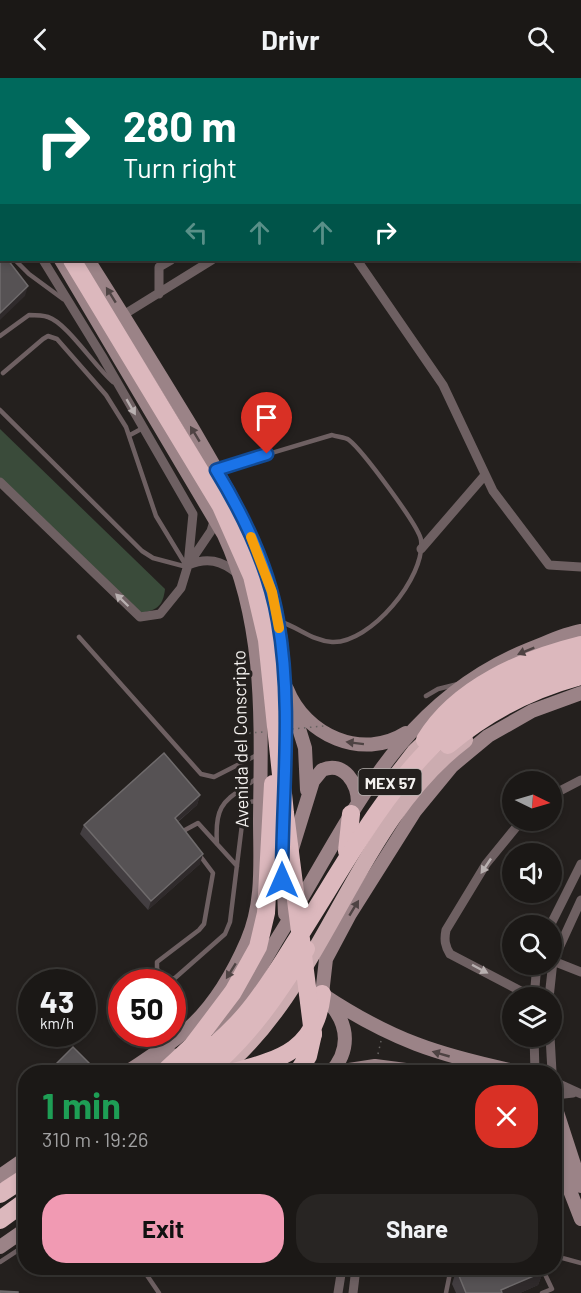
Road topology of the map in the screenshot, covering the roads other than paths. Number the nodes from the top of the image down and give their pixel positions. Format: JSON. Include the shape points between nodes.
{"nodes":[{"id":1,"x":16,"y":261,"type":"edge"},
{"id":2,"x":44,"y":261,"type":"edge"},
{"id":3,"x":61,"y":261,"type":"edge"},
{"id":4,"x":73,"y":261,"type":"edge"},
{"id":5,"x":89,"y":261,"type":"edge"},
{"id":6,"x":210,"y":261,"type":"edge"},
{"id":7,"x":358,"y":261,"type":"edge"},
{"id":8,"x":158,"y":263,"type":"edge"},
{"id":9,"x":159,"y":294,"type":"junction"},
{"id":10,"x":70,"y":304,"type":"junction"},
{"id":11,"x":129,"y":312,"type":"junction"},
{"id":12,"x":95,"y":331,"type":"junction"},
{"id":13,"x":0,"y":336,"type":"edge"},
{"id":14,"x":3,"y":373,"type":"dead end"},
{"id":15,"x":120,"y":387,"type":"junction"},
{"id":16,"x":0,"y":410,"type":"edge"},
{"id":17,"x":143,"y":428,"type":"junction"},
{"id":18,"x":130,"y":435,"type":"junction"},
{"id":19,"x":216,"y":470,"type":"junction"},
{"id":20,"x":485,"y":475,"type":"junction"},
{"id":21,"x":0,"y":482,"type":"edge"},
{"id":22,"x":195,"y":485,"type":"junction"},
{"id":23,"x":215,"y":518,"type":"junction"},
{"id":24,"x":224,"y":535,"type":"junction"},
{"id":25,"x":421,"y":549,"type":"junction"},
{"id":26,"x":187,"y":566,"type":"junction"},
{"id":27,"x":581,"y":567,"type":"edge"},
{"id":28,"x":241,"y":576,"type":"junction"},
{"id":29,"x":278,"y":622,"type":"junction"},
{"id":30,"x":581,"y":631,"type":"edge"},
{"id":31,"x":79,"y":637,"type":"dead end"},
{"id":32,"x":264,"y":638,"type":"junction"},
{"id":33,"x":581,"y":645,"type":"edge"},
{"id":34,"x":581,"y":654,"type":"edge"},
{"id":35,"x":258,"y":659,"type":"junction"},
{"id":36,"x":581,"y":662,"type":"edge"},
{"id":37,"x":581,"y":676,"type":"edge"},
{"id":38,"x":284,"y":682,"type":"junction"},
{"id":39,"x":464,"y":684,"type":"junction"},
{"id":40,"x":581,"y":684,"type":"edge"},
{"id":41,"x":581,"y":693,"type":"edge"},
{"id":42,"x":290,"y":696,"type":"junction"},
{"id":43,"x":426,"y":696,"type":"dead end"},
{"id":44,"x":411,"y":730,"type":"junction"},
{"id":45,"x":261,"y":752,"type":"junction"},
{"id":46,"x":410,"y":768,"type":"junction"},
{"id":47,"x":261,"y":775,"type":"junction"},
{"id":48,"x":581,"y":780,"type":"edge"},
{"id":49,"x":562,"y":790,"type":"edge"},
{"id":50,"x":261,"y":801,"type":"junction"},
{"id":51,"x":306,"y":804,"type":"junction"},
{"id":52,"x":355,"y":809,"type":"junction"},
{"id":53,"x":513,"y":831,"type":"edge"},
{"id":54,"x":185,"y":838,"type":"edge"},
{"id":55,"x":217,"y":844,"type":"junction"},
{"id":56,"x":191,"y":846,"type":"edge"},
{"id":57,"x":346,"y":851,"type":"junction"},
{"id":58,"x":581,"y":864,"type":"edge"},
{"id":59,"x":237,"y":866,"type":"junction"},
{"id":60,"x":282,"y":880,"type":"junction"},
{"id":61,"x":581,"y":900,"type":"edge"},
{"id":62,"x":285,"y":914,"type":"dead end"},
{"id":63,"x":556,"y":915,"type":"edge"},
{"id":64,"x":562,"y":941,"type":"edge"},
{"id":65,"x":562,"y":965,"type":"edge"},
{"id":66,"x":581,"y":972,"type":"edge"},
{"id":67,"x":513,"y":987,"type":"edge"},
{"id":68,"x":317,"y":988,"type":"junction"},
{"id":69,"x":213,"y":999,"type":"junction"},
{"id":70,"x":209,"y":1015,"type":"dead end"},
{"id":71,"x":534,"y":1047,"type":"edge"},
{"id":72,"x":551,"y":1047,"type":"edge"},
{"id":73,"x":137,"y":1065,"type":"edge"},
{"id":74,"x":158,"y":1065,"type":"edge"},
{"id":75,"x":172,"y":1065,"type":"edge"},
{"id":76,"x":189,"y":1065,"type":"edge"},
{"id":77,"x":189,"y":1065,"type":"edge"},
{"id":78,"x":214,"y":1065,"type":"edge"},
{"id":79,"x":226,"y":1065,"type":"edge"},
{"id":80,"x":258,"y":1065,"type":"edge"},
{"id":81,"x":301,"y":1065,"type":"edge"},
{"id":82,"x":335,"y":1065,"type":"edge"},
{"id":83,"x":489,"y":1065,"type":"edge"},
{"id":84,"x":535,"y":1065,"type":"edge"},
{"id":85,"x":552,"y":1065,"type":"edge"},
{"id":86,"x":562,"y":1086,"type":"edge"},
{"id":87,"x":577,"y":1094,"type":"edge"},
{"id":88,"x":562,"y":1095,"type":"edge"},
{"id":89,"x":562,"y":1125,"type":"edge"},
{"id":90,"x":18,"y":1164,"type":"edge"},
{"id":91,"x":578,"y":1169,"type":"edge"},
{"id":92,"x":562,"y":1170,"type":"edge"},
{"id":93,"x":0,"y":1176,"type":"edge"},
{"id":94,"x":18,"y":1184,"type":"edge"},
{"id":95,"x":581,"y":1186,"type":"edge"},
{"id":96,"x":0,"y":1196,"type":"edge"},
{"id":97,"x":18,"y":1207,"type":"edge"},
{"id":98,"x":18,"y":1215,"type":"edge"},
{"id":99,"x":581,"y":1219,"type":"edge"},
{"id":100,"x":0,"y":1220,"type":"edge"},
{"id":101,"x":0,"y":1227,"type":"edge"},
{"id":102,"x":18,"y":1235,"type":"edge"},
{"id":103,"x":0,"y":1247,"type":"edge"},
{"id":104,"x":18,"y":1250,"type":"edge"},
{"id":105,"x":562,"y":1258,"type":"edge"},
{"id":106,"x":0,"y":1262,"type":"edge"},
{"id":107,"x":581,"y":1263,"type":"edge"},
{"id":108,"x":146,"y":1275,"type":"edge"},
{"id":109,"x":341,"y":1275,"type":"edge"},
{"id":110,"x":355,"y":1275,"type":"edge"},
{"id":111,"x":450,"y":1275,"type":"edge"},
{"id":112,"x":546,"y":1275,"type":"edge"},
{"id":113,"x":157,"y":1292,"type":"edge"},
{"id":114,"x":338,"y":1293,"type":"edge"},
{"id":115,"x":353,"y":1293,"type":"edge"},
{"id":116,"x":361,"y":1293,"type":"edge"},
{"id":117,"x":446,"y":1293,"type":"edge"},
{"id":118,"x":542,"y":1293,"type":"edge"}],
"edges":[{"from":1,"to":10,"type":"lane"},
{"from":2,"to":10,"type":"street"},
{"from":3,"to":12,"type":"main road","name":"Avenida del Conscripto"},
{"from":4,"to":81,"type":"highway","bridge":true,"via":[[221,506],[242,548],[257,594],[267,640],[285,813],[313,1018],[311,1047]]},
{"from":11,"to":5,"type":"main road","one_way":true},
{"from":6,"to":9,"type":"street"},
{"from":7,"to":20,"type":"street","via":[[443,385]]},
{"from":8,"to":9,"type":"street"},
{"from":9,"to":11,"type":"street"},
{"from":10,"to":12,"type":"street"},
{"from":11,"to":12,"type":"street"},
{"from":19,"to":11,"type":"main road","one_way":true},
{"from":12,"to":15,"type":"street"},
{"from":12,"to":22,"type":"main road","name":"Avenida del Conscripto"},
{"from":13,"to":15,"type":"lane","via":[[29,315],[49,317],[63,325],[98,370]]},
{"from":14,"to":18,"type":"lane","via":[[43,339],[57,339],[106,395]]},
{"from":15,"to":17,"type":"street","one_way":true},
{"from":16,"to":26,"type":"lane","via":[[142,551],[153,558]]},
{"from":17,"to":18,"type":"lane"},
{"from":17,"to":26,"type":"street","via":[[193,514]]},
{"from":18,"to":26,"type":"lane","via":[[156,516]]},
{"from":19,"to":22,"type":"lane"},
{"from":19,"to":25,"type":"lane","via":[[332,435],[348,440],[405,509],[421,539]]},
{"from":19,"to":29,"type":"main road","via":[[255,546]]},
{"from":20,"to":25,"type":"street"},
{"from":20,"to":27,"type":"street","via":[[549,565]]},
{"from":26,"to":21,"type":"street","one_way":true,"via":[[182,588],[160,614],[141,617]]},
{"from":22,"to":23,"type":"main road","name":"Avenida del Conscripto"},
{"from":23,"to":24,"type":"main road","name":"Avenida del Conscripto"},
{"from":23,"to":26,"type":"street"},
{"from":24,"to":28,"type":"main road","name":"Avenida del Conscripto"},
{"from":24,"to":32,"type":"highway","via":[[240,553],[248,573]]},
{"from":25,"to":29,"type":"lane","via":[[420,564],[406,589],[363,631],[346,640],[318,640]]},
{"from":26,"to":28,"type":"street","via":[[202,559],[212,560]]},
{"from":28,"to":35,"type":"main road","name":"Avenida del Conscripto"},
{"from":29,"to":38,"type":"main road"},
{"from":30,"to":39,"type":"main road","one_way":true,"via":[[515,655]]},
{"from":31,"to":45,"type":"lane","via":[[201,774],[214,777]]},
{"from":32,"to":35,"type":"main road"},
{"from":32,"to":75,"type":"highway","bridge":true,"via":[[272,734],[266,913],[254,957],[193,1045]]},
{"from":33,"to":46,"type":"highway","bridge":true,"via":[[537,659],[474,690],[441,718]]},
{"from":34,"to":57,"type":"highway","number":"MEX 57","via":[[523,673],[490,690],[453,717],[409,758]]},
{"from":35,"to":45,"type":"main road","name":"Avenida del Conscripto"},
{"from":36,"to":46,"type":"highway","bridge":true,"via":[[521,682],[488,699],[437,738]]},
{"from":37,"to":78,"type":"highway","bridge":true,"via":[[540,689],[501,708],[465,731],[430,762],[385,820],[266,1010]]},
{"from":38,"to":42,"type":"main road"},
{"from":38,"to":60,"type":"main road"},
{"from":39,"to":43,"type":"lane","via":[[445,686]]},
{"from":39,"to":44,"type":"main road"},
{"from":40,"to":79,"type":"highway","number":"MEX 57","via":[[533,700],[484,726],[445,758],[417,788],[276,1011]]},
{"from":68,"to":41,"type":"main road","one_way":true,"via":[[326,959],[350,914],[415,811],[452,766],[488,736],[532,711]]},
{"from":44,"to":42,"type":"main road","one_way":true,"via":[[375,744],[349,743],[315,726]]},
{"from":42,"to":51,"type":"main road","via":[[305,748]]},
{"from":44,"to":52,"type":"main road","via":[[384,762]]},
{"from":45,"to":47,"type":"main road","name":"Avenida del Conscripto"},
{"from":46,"to":76,"type":"highway","bridge":true,"via":[[384,802],[261,995],[231,1031]]},
{"from":47,"to":50,"type":"main road","name":"Avenida del Conscripto"},
{"from":47,"to":55,"type":"lane","via":[[220,807],[216,817]]},
{"from":48,"to":49,"type":"street"},
{"from":50,"to":59,"type":"lane","via":[[245,804]]},
{"from":50,"to":69,"type":"main road","name":"Avenida del Conscripto","one_way":true,"via":[[254,925]]},
{"from":51,"to":52,"type":"main road","via":[[315,777],[331,767],[344,771],[352,780]]},
{"from":51,"to":60,"type":"main road"},
{"from":52,"to":57,"type":"highway"},
{"from":52,"to":74,"type":"main road","via":[[252,982],[230,1012],[208,1032]]},
{"from":53,"to":67,"type":"street","one_way":true,"via":[[486,864],[446,930],[445,938],[450,954]]},
{"from":54,"to":55,"type":"lane","via":[[185,830],[196,823]]},
{"from":55,"to":59,"type":"lane"},
{"from":56,"to":59,"type":"lane","via":[[213,873],[207,916],[200,930],[157,962],[165,979],[175,978],[225,934],[232,914]]},
{"from":57,"to":77,"type":"highway","number":"MEX 57","via":[[236,1021]]},
{"from":58,"to":63,"type":"street"},
{"from":60,"to":62,"type":"main road"},
{"from":61,"to":64,"type":"street"},
{"from":65,"to":66,"type":"street"},
{"from":68,"to":80,"type":"highway","via":[[320,1011],[298,1047],[281,1058]]},
{"from":68,"to":82,"type":"main road","via":[[338,1012],[345,1031],[344,1050]]},
{"from":83,"to":68,"type":"main road","one_way":true,"via":[[437,1053],[383,1032]]},
{"from":69,"to":70,"type":"main road"},
{"from":69,"to":73,"type":"main road","name":"Avenida del Conscripto","via":[[189,1028]]},
{"from":71,"to":84,"type":"street"},
{"from":72,"to":85,"type":"street"},
{"from":86,"to":87,"type":"street"},
{"from":87,"to":88,"type":"street"},
{"from":89,"to":91,"type":"main road"},
{"from":90,"to":93,"type":"main road"},
{"from":91,"to":95,"type":"main road"},
{"from":92,"to":99,"type":"main road"},
{"from":94,"to":96,"type":"highway"},
{"from":97,"to":100,"type":"highway"},
{"from":98,"to":101,"type":"highway"},
{"from":102,"to":103,"type":"main road"},
{"from":104,"to":106,"type":"lane"},
{"from":105,"to":107,"type":"lane"},
{"from":108,"to":113,"type":"lane"},
{"from":109,"to":114,"type":"street"},
{"from":110,"to":115,"type":"street"},
{"from":111,"to":117,"type":"lane"},
{"from":112,"to":118,"type":"lane","via":[[552,1289]]},
{"from":115,"to":116,"type":"lane"}]}
